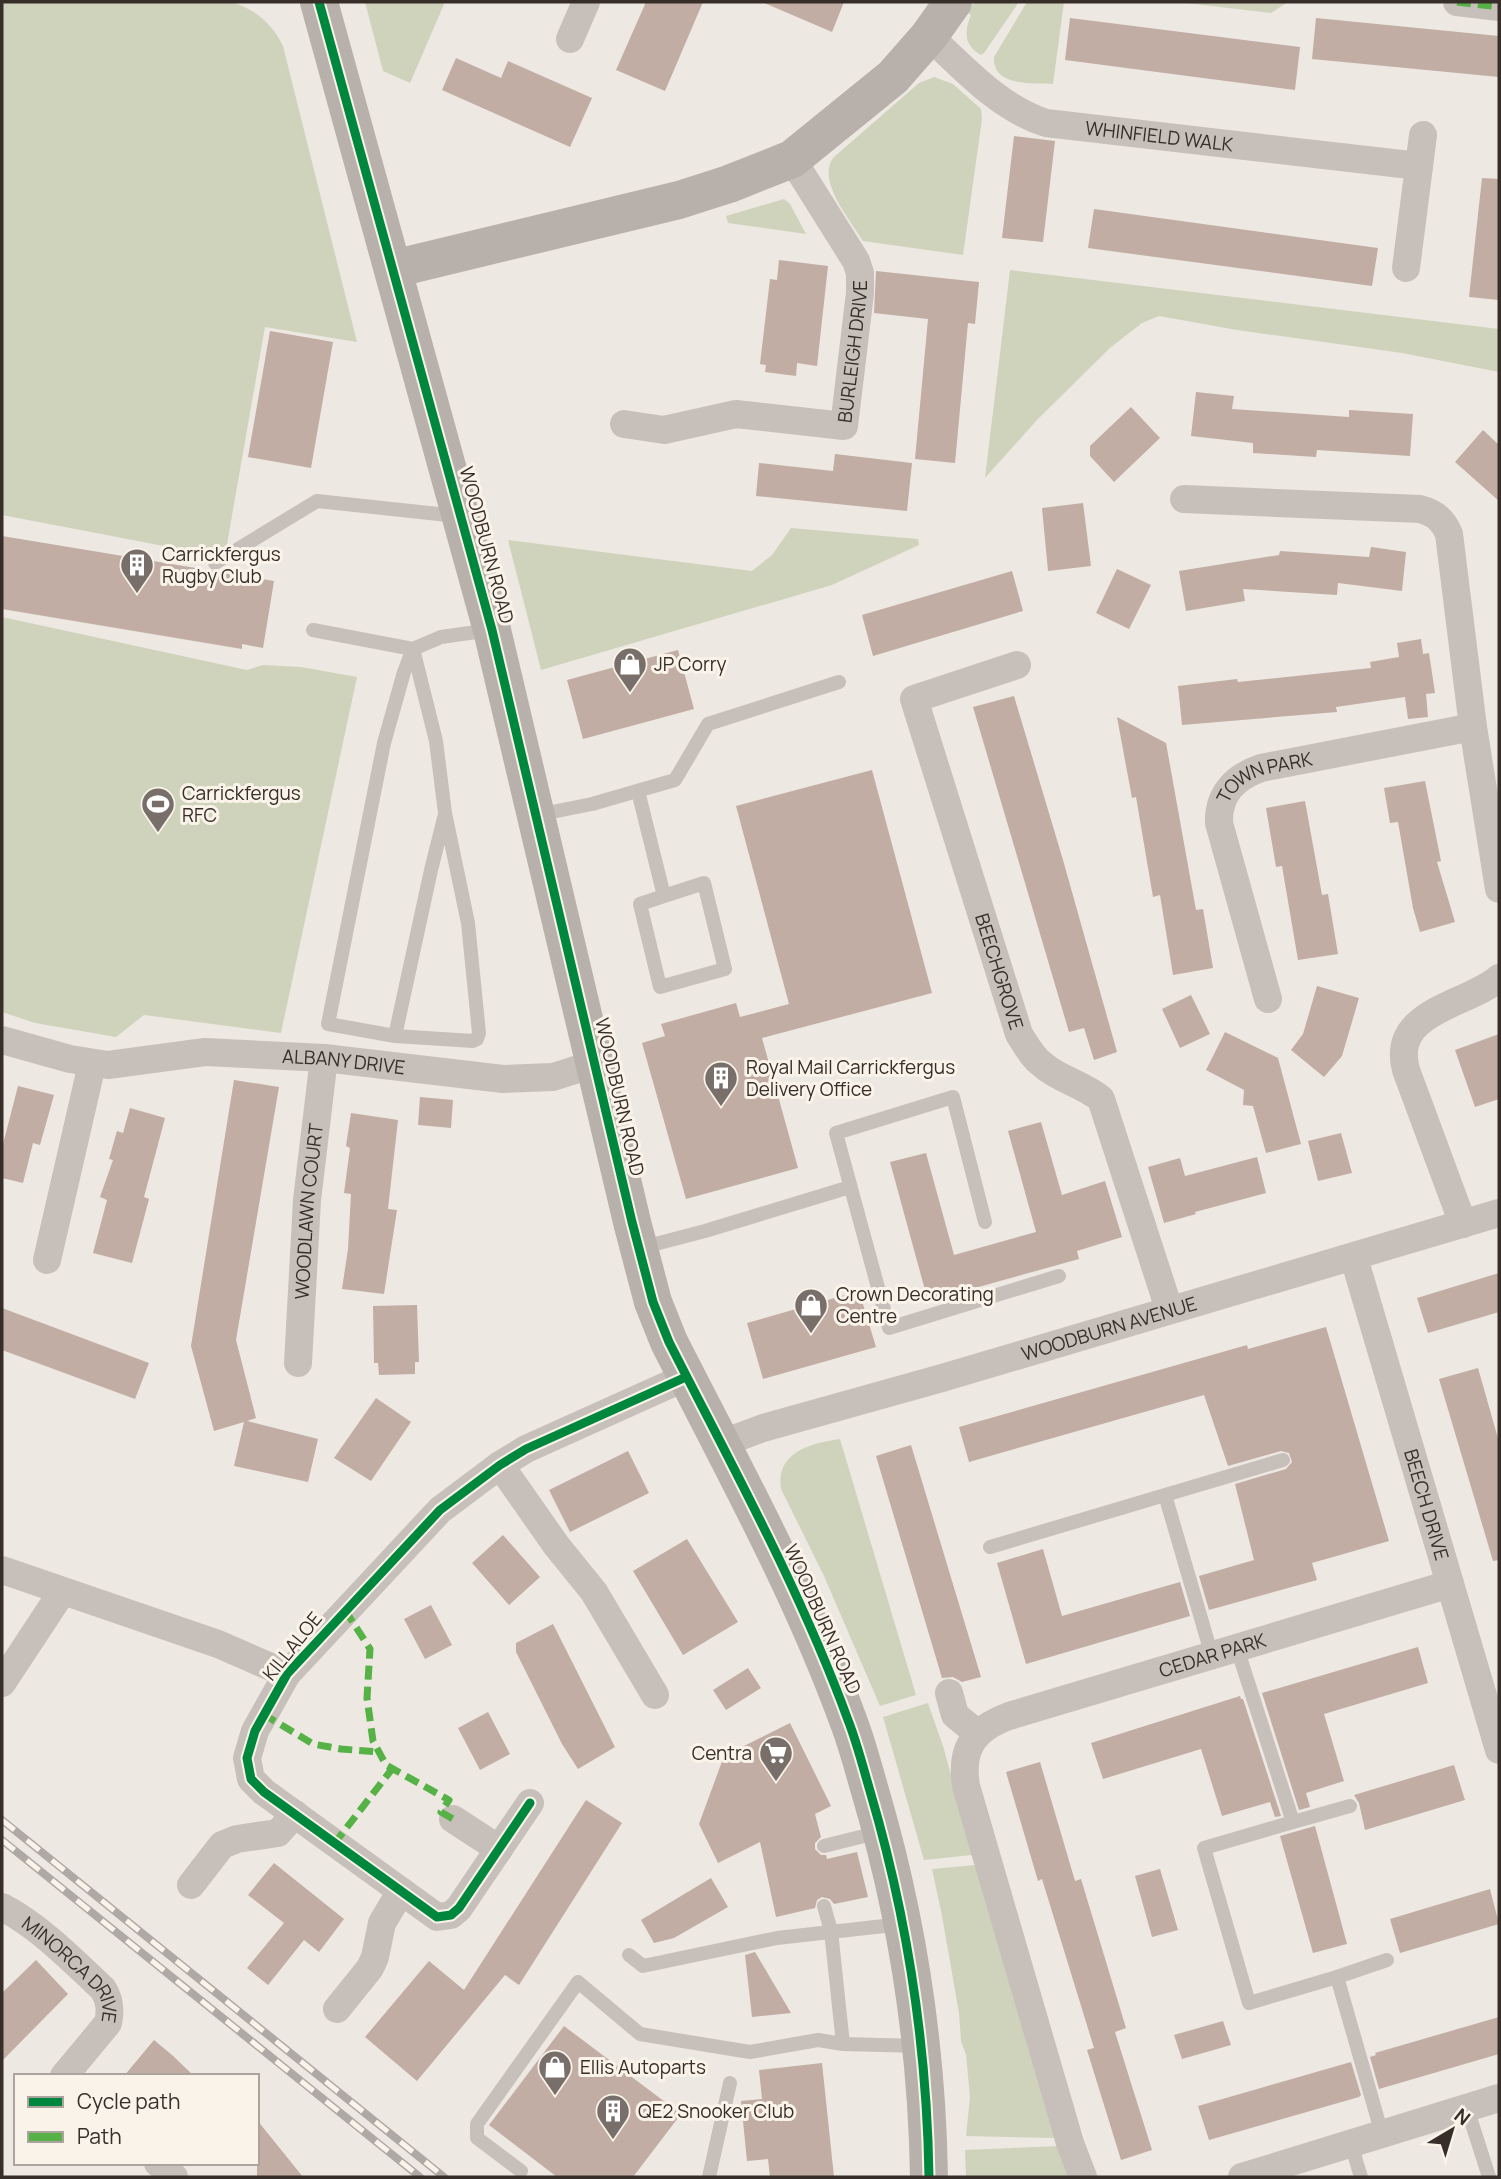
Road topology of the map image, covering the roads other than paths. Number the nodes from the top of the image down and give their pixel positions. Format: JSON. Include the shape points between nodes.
{"nodes":[{"id":1,"x":319,"y":2,"type":"edge"},
{"id":2,"x":586,"y":2,"type":"edge"},
{"id":3,"x":953,"y":2,"type":"edge"},
{"id":4,"x":1457,"y":2,"type":"edge"},
{"id":5,"x":1499,"y":7,"type":"edge"},
{"id":6,"x":929,"y":36,"type":"junction"},
{"id":7,"x":570,"y":39,"type":"dead end"},
{"id":8,"x":1423,"y":135,"type":"dead end"},
{"id":9,"x":792,"y":159,"type":"junction"},
{"id":10,"x":1419,"y":166,"type":"junction"},
{"id":11,"x":1406,"y":268,"type":"dead end"},
{"id":12,"x":393,"y":269,"type":"junction"},
{"id":13,"x":624,"y":424,"type":"dead end"},
{"id":14,"x":1184,"y":499,"type":"dead end"},
{"id":15,"x":462,"y":516,"type":"junction"},
{"id":16,"x":215,"y":562,"type":"dead end"},
{"id":17,"x":313,"y":630,"type":"dead end"},
{"id":18,"x":492,"y":630,"type":"junction"},
{"id":19,"x":414,"y":649,"type":"junction"},
{"id":20,"x":1017,"y":665,"type":"dead end"},
{"id":21,"x":839,"y":681,"type":"dead end"},
{"id":22,"x":1473,"y":727,"type":"junction"},
{"id":23,"x":638,"y":791,"type":"junction"},
{"id":24,"x":445,"y":813,"type":"junction"},
{"id":25,"x":536,"y":815,"type":"junction"},
{"id":26,"x":1499,"y":889,"type":"edge"},
{"id":27,"x":664,"y":896,"type":"junction"},
{"id":28,"x":1499,"y":978,"type":"edge"},
{"id":29,"x":1268,"y":999,"type":"dead end"},
{"id":30,"x":396,"y":1036,"type":"junction"},
{"id":31,"x":2,"y":1040,"type":"edge"},
{"id":32,"x":324,"y":1058,"type":"junction"},
{"id":33,"x":92,"y":1064,"type":"junction"},
{"id":34,"x":594,"y":1064,"type":"junction"},
{"id":35,"x":850,"y":1187,"type":"junction"},
{"id":36,"x":1499,"y":1213,"type":"edge"},
{"id":37,"x":985,"y":1222,"type":"dead end"},
{"id":38,"x":1463,"y":1224,"type":"junction"},
{"id":39,"x":639,"y":1248,"type":"junction"},
{"id":40,"x":1354,"y":1258,"type":"junction"},
{"id":41,"x":47,"y":1261,"type":"dead end"},
{"id":42,"x":1059,"y":1276,"type":"dead end"},
{"id":43,"x":1169,"y":1309,"type":"junction"},
{"id":44,"x":298,"y":1363,"type":"dead end"},
{"id":45,"x":686,"y":1377,"type":"junction"},
{"id":46,"x":720,"y":1444,"type":"junction"},
{"id":47,"x":1283,"y":1460,"type":"dead end"},
{"id":48,"x":500,"y":1465,"type":"junction"},
{"id":49,"x":1165,"y":1495,"type":"junction"},
{"id":50,"x":990,"y":1547,"type":"dead end"},
{"id":51,"x":2,"y":1570,"type":"edge"},
{"id":52,"x":1450,"y":1584,"type":"junction"},
{"id":53,"x":62,"y":1592,"type":"junction"},
{"id":54,"x":1224,"y":1652,"type":"junction"},
{"id":55,"x":287,"y":1674,"type":"junction"},
{"id":56,"x":2,"y":1683,"type":"edge"},
{"id":57,"x":949,"y":1693,"type":"dead end"},
{"id":58,"x":655,"y":1695,"type":"dead end"},
{"id":59,"x":1493,"y":1708,"type":"edge"},
{"id":60,"x":977,"y":1733,"type":"junction"},
{"id":61,"x":1499,"y":1750,"type":"edge"},
{"id":62,"x":530,"y":1803,"type":"dead end"},
{"id":63,"x":1350,"y":1806,"type":"dead end"},
{"id":64,"x":295,"y":1814,"type":"junction"},
{"id":65,"x":453,"y":1819,"type":"dead end"},
{"id":66,"x":1293,"y":1822,"type":"junction"},
{"id":67,"x":882,"y":1831,"type":"junction"},
{"id":68,"x":824,"y":1846,"type":"dead end"},
{"id":69,"x":499,"y":1849,"type":"junction"},
{"id":70,"x":191,"y":1885,"type":"dead end"},
{"id":71,"x":401,"y":1891,"type":"junction"},
{"id":72,"x":824,"y":1906,"type":"dead end"},
{"id":73,"x":2,"y":1907,"type":"edge"},
{"id":74,"x":904,"y":1923,"type":"junction"},
{"id":75,"x":831,"y":1931,"type":"junction"},
{"id":76,"x":629,"y":1955,"type":"dead end"},
{"id":77,"x":1387,"y":1960,"type":"dead end"},
{"id":78,"x":1338,"y":1977,"type":"junction"},
{"id":79,"x":337,"y":2009,"type":"dead end"},
{"id":80,"x":843,"y":2044,"type":"junction"},
{"id":81,"x":920,"y":2046,"type":"junction"},
{"id":82,"x":66,"y":2074,"type":"edge"},
{"id":83,"x":730,"y":2083,"type":"dead end"},
{"id":84,"x":1499,"y":2098,"type":"edge"},
{"id":85,"x":1467,"y":2108,"type":"junction"},
{"id":86,"x":1382,"y":2134,"type":"junction"},
{"id":87,"x":1351,"y":2144,"type":"junction"},
{"id":88,"x":160,"y":2165,"type":"edge"},
{"id":89,"x":522,"y":2171,"type":"dead end"},
{"id":90,"x":174,"y":2177,"type":"edge"},
{"id":91,"x":709,"y":2177,"type":"edge"},
{"id":92,"x":929,"y":2177,"type":"edge"},
{"id":93,"x":1083,"y":2177,"type":"edge"},
{"id":94,"x":1242,"y":2177,"type":"edge"},
{"id":95,"x":1361,"y":2177,"type":"edge"},
{"id":96,"x":1489,"y":2177,"type":"edge"}],
"edges":[{"from":1,"to":12,"type":"street","name":"WOODBURN ROAD"},
{"from":2,"to":7,"type":"street"},
{"from":3,"to":6,"type":"street"},
{"from":4,"to":5,"type":"street"},
{"from":6,"to":9,"type":"street","via":[[875,93]]},
{"from":6,"to":10,"type":"street","name":"WHINFIELD WALK","via":[[997,97],[1046,123]]},
{"from":8,"to":10,"type":"street"},
{"from":9,"to":12,"type":"street","via":[[678,200]]},
{"from":9,"to":13,"type":"street","name":"BURLEIGH DRIVE","via":[[860,273],[844,426],[736,414],[664,430]]},
{"from":10,"to":11,"type":"street"},
{"from":12,"to":15,"type":"street","name":"WOODBURN ROAD"},
{"from":14,"to":22,"type":"street","via":[[1420,509],[1439,517],[1449,534]]},
{"from":15,"to":16,"type":"lane","via":[[317,501]]},
{"from":15,"to":18,"type":"street","name":"WOODBURN ROAD"},
{"from":17,"to":19,"type":"lane"},
{"from":18,"to":19,"type":"lane","via":[[441,637]]},
{"from":18,"to":25,"type":"street","name":"WOODBURN ROAD"},
{"from":19,"to":24,"type":"lane","via":[[436,741]]},
{"from":19,"to":30,"type":"lane","via":[[384,743],[328,1024]]},
{"from":20,"to":43,"type":"street","name":"BEECHGROVE","via":[[905,702],[1019,1034],[1045,1068],[1101,1099]]},
{"from":21,"to":23,"type":"lane","via":[[708,724],[675,780]]},
{"from":22,"to":26,"type":"street"},
{"from":22,"to":29,"type":"street","name":"TOWN PARK","via":[[1261,768],[1226,791],[1219,823]]},
{"from":23,"to":25,"type":"lane"},
{"from":23,"to":27,"type":"lane"},
{"from":24,"to":30,"type":"lane"},
{"from":24,"to":30,"type":"lane","via":[[468,923],[479,1033],[473,1041]]},
{"from":25,"to":34,"type":"street","name":"WOODBURN ROAD"},
{"from":27,"to":27,"type":"lane","via":[[704,883],[725,969],[660,987],[640,904]]},
{"from":28,"to":38,"type":"street","via":[[1421,1020],[1404,1051],[1406,1070]]},
{"from":31,"to":33,"type":"street","name":"ALBANY DRIVE"},
{"from":32,"to":33,"type":"street","name":"ALBANY DRIVE","via":[[205,1052]]},
{"from":32,"to":34,"type":"street","name":"ALBANY DRIVE","via":[[503,1079],[553,1077]]},
{"from":32,"to":44,"type":"street","name":"WOODLAWN COURT","via":[[307,1200]]},
{"from":33,"to":41,"type":"street"},
{"from":34,"to":39,"type":"street","name":"WOODBURN ROAD"},
{"from":35,"to":37,"type":"lane","via":[[836,1133],[953,1097]]},
{"from":35,"to":39,"type":"lane"},
{"from":35,"to":42,"type":"lane","via":[[889,1328]]},
{"from":36,"to":38,"type":"street","name":"WOODBURN AVENUE"},
{"from":38,"to":40,"type":"street","name":"WOODBURN AVENUE"},
{"from":39,"to":45,"type":"street","name":"WOODBURN ROAD","via":[[653,1302]]},
{"from":40,"to":43,"type":"street","name":"WOODBURN AVENUE"},
{"from":40,"to":52,"type":"street","name":"BEECH DRIVE"},
{"from":43,"to":46,"type":"street","name":"WOODBURN AVENUE"},
{"from":45,"to":46,"type":"street","name":"WOODBURN ROAD"},
{"from":45,"to":48,"type":"street","name":"KILLALOE"},
{"from":46,"to":67,"type":"street","name":"WOODBURN ROAD","via":[[828,1668]]},
{"from":47,"to":49,"type":"lane"},
{"from":48,"to":55,"type":"street","name":"KILLALOE","via":[[440,1510]]},
{"from":48,"to":58,"type":"street","via":[[594,1592]]},
{"from":49,"to":50,"type":"lane"},
{"from":49,"to":54,"type":"lane"},
{"from":51,"to":53,"type":"street","name":"KILLALOE"},
{"from":52,"to":54,"type":"street","name":"CEDAR PARK"},
{"from":52,"to":59,"type":"street","name":"BEECH DRIVE"},
{"from":53,"to":55,"type":"street","name":"KILLALOE","via":[[218,1644]]},
{"from":53,"to":56,"type":"street"},
{"from":54,"to":60,"type":"street","name":"CEDAR PARK","via":[[1009,1716]]},
{"from":54,"to":66,"type":"lane"},
{"from":55,"to":64,"type":"street","name":"KILLALOE","via":[[255,1731],[247,1766],[257,1786]]},
{"from":57,"to":60,"type":"street","via":[[955,1715]]},
{"from":59,"to":61,"type":"street","name":"BEECH DRIVE"},
{"from":60,"to":93,"type":"street","via":[[967,1753],[966,1786]]},
{"from":62,"to":69,"type":"street","name":"KILLALOE"},
{"from":63,"to":66,"type":"lane"},
{"from":64,"to":70,"type":"street","via":[[278,1833],[222,1845]]},
{"from":64,"to":71,"type":"street","name":"KILLALOE"},
{"from":65,"to":69,"type":"street"},
{"from":66,"to":78,"type":"lane","via":[[1204,1848],[1250,2003]]},
{"from":67,"to":68,"type":"lane"},
{"from":67,"to":74,"type":"street","name":"WOODBURN ROAD"},
{"from":69,"to":71,"type":"street","name":"KILLALOE","via":[[451,1915],[433,1915]]},
{"from":71,"to":79,"type":"street","via":[[382,1923],[370,1968]]},
{"from":72,"to":75,"type":"lane"},
{"from":73,"to":82,"type":"street","name":"MINORCA DRIVE","via":[[29,1922],[108,1997],[108,2023]]},
{"from":74,"to":75,"type":"lane"},
{"from":74,"to":81,"type":"street","name":"WOODBURN ROAD"},
{"from":75,"to":76,"type":"lane","via":[[643,1966]]},
{"from":75,"to":80,"type":"lane"},
{"from":77,"to":78,"type":"lane"},
{"from":78,"to":86,"type":"lane"},
{"from":80,"to":81,"type":"lane"},
{"from":80,"to":89,"type":"lane","via":[[818,2040],[750,2052],[640,2034],[578,1982],[477,2124],[477,2138]]},
{"from":81,"to":92,"type":"street","name":"WOODBURN ROAD"},
{"from":83,"to":91,"type":"lane"},
{"from":84,"to":85,"type":"street"},
{"from":85,"to":86,"type":"street"},
{"from":85,"to":96,"type":"lane"},
{"from":86,"to":87,"type":"street"},
{"from":87,"to":94,"type":"street"},
{"from":87,"to":95,"type":"lane"},
{"from":88,"to":90,"type":"street"}]}
